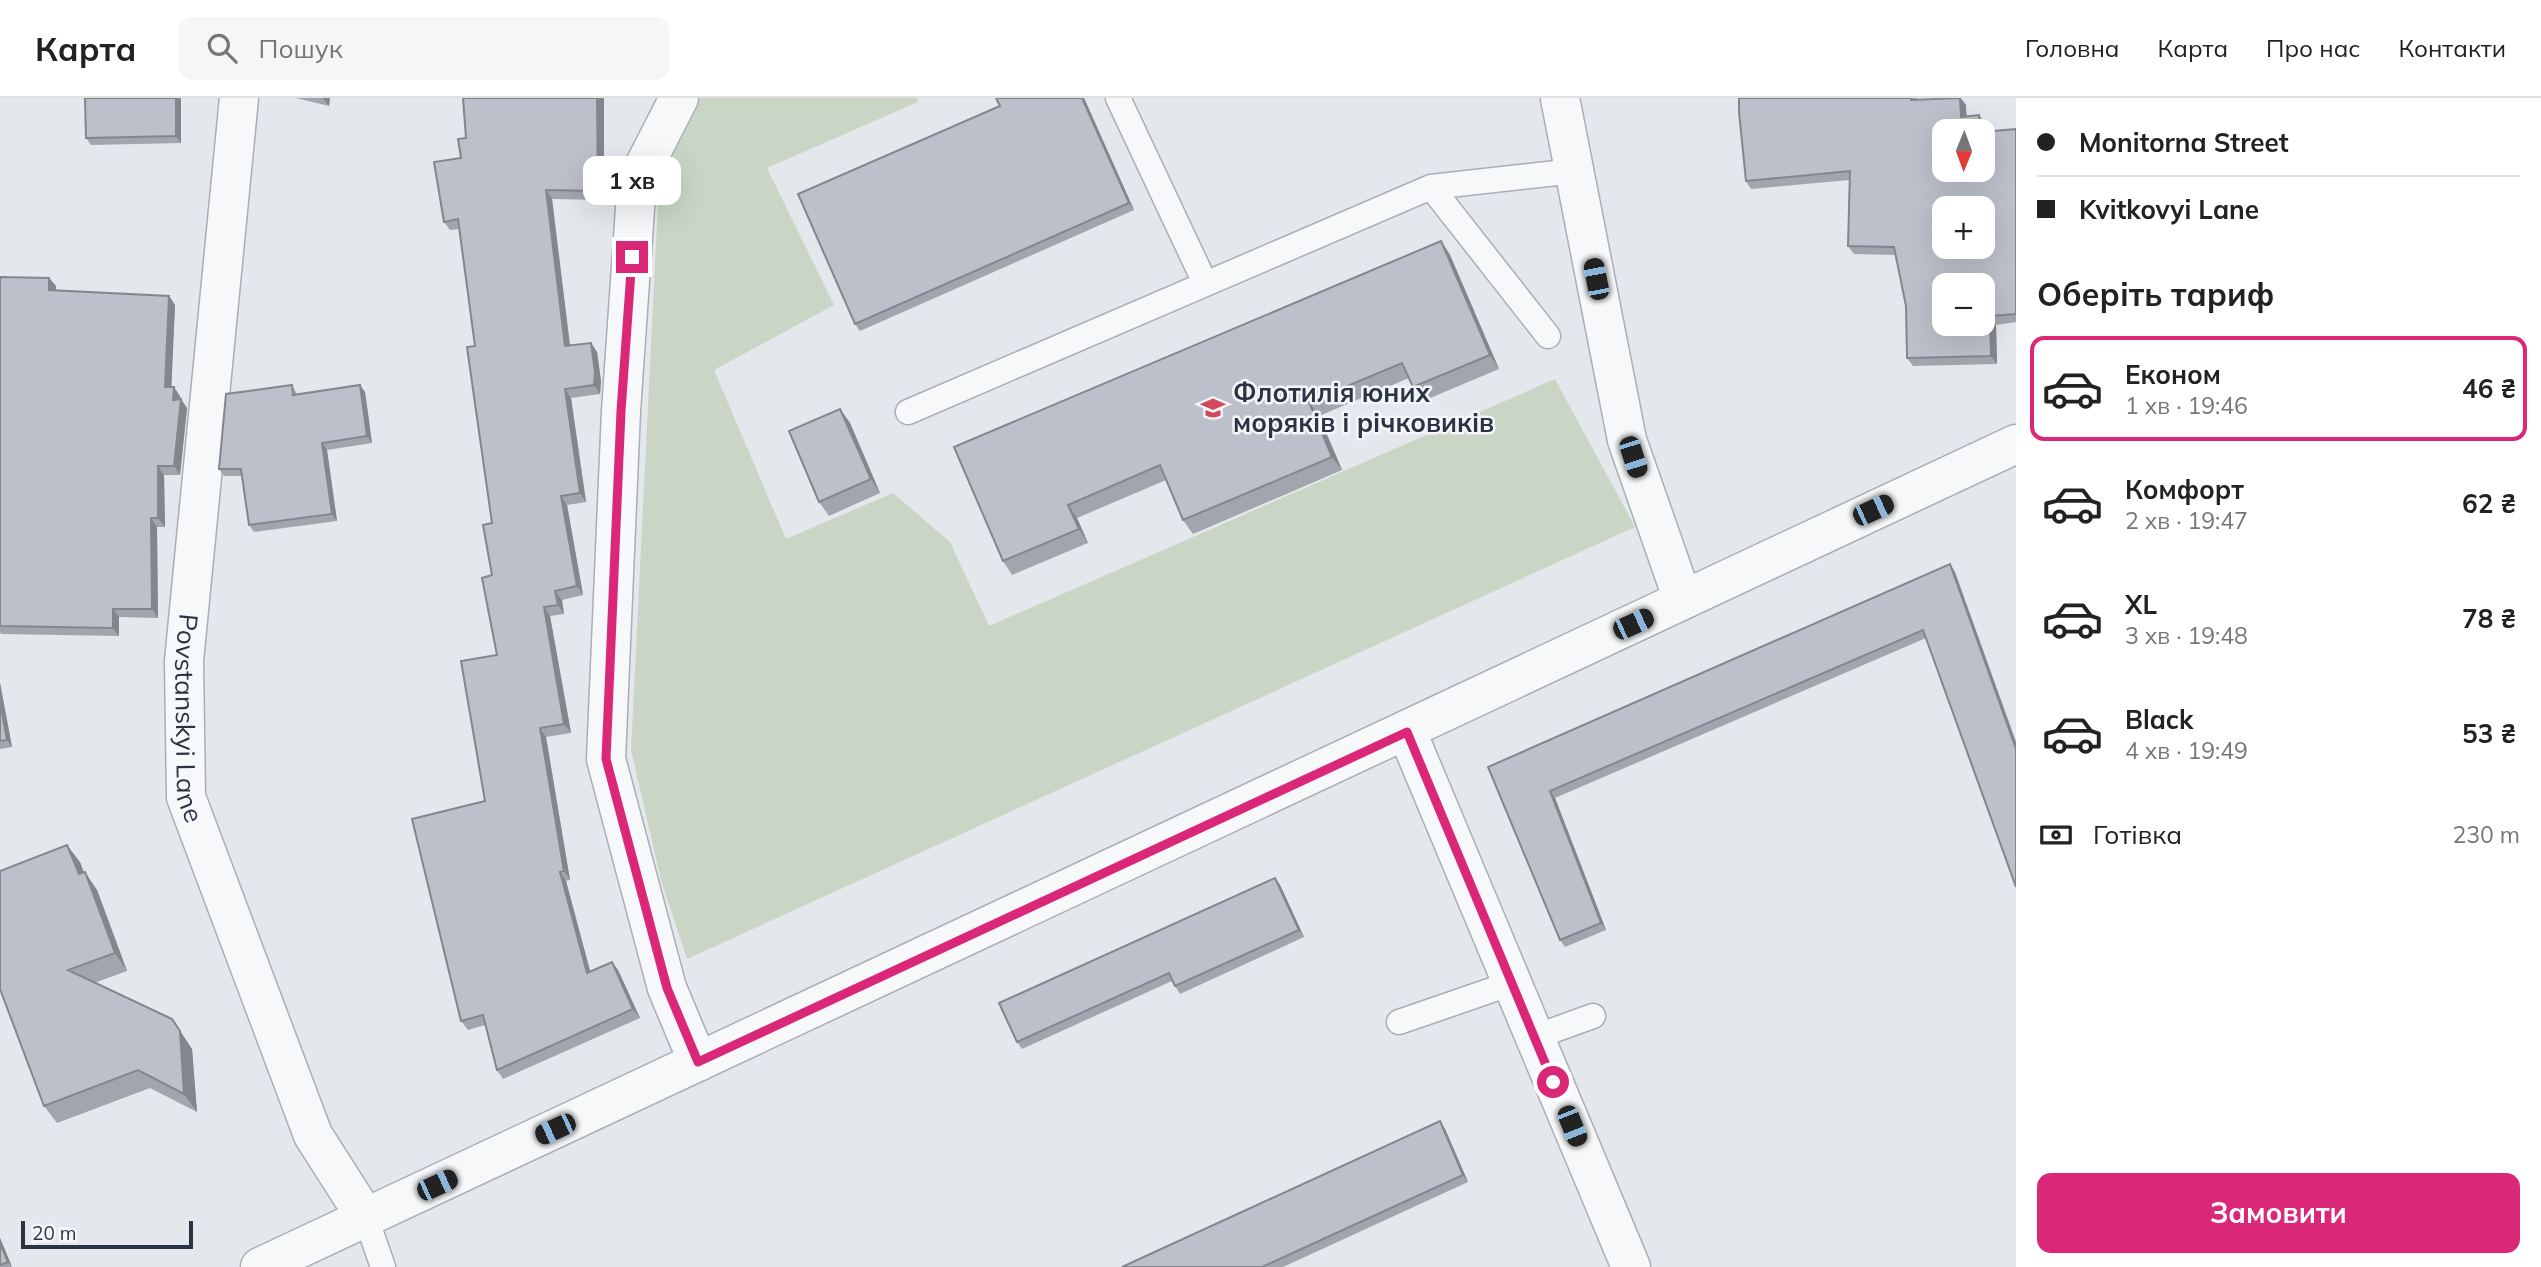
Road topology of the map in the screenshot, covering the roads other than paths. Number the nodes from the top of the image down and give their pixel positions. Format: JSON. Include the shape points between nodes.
{"nodes":[{"id":1,"x":239,"y":98,"type":"edge"},
{"id":2,"x":679,"y":98,"type":"edge"},
{"id":3,"x":1118,"y":98,"type":"edge"},
{"id":4,"x":1560,"y":98,"type":"edge"},
{"id":5,"x":1575,"y":171,"type":"junction"},
{"id":6,"x":1432,"y":187,"type":"junction"},
{"id":7,"x":1205,"y":283,"type":"junction"},
{"id":8,"x":1548,"y":336,"type":"dead end"},
{"id":9,"x":908,"y":412,"type":"dead end"},
{"id":10,"x":2016,"y":444,"type":"edge"},
{"id":11,"x":1683,"y":600,"type":"junction"},
{"id":12,"x":1407,"y":732,"type":"junction"},
{"id":13,"x":1512,"y":983,"type":"junction"},
{"id":14,"x":1593,"y":1016,"type":"dead end"},
{"id":15,"x":1399,"y":1022,"type":"dead end"},
{"id":16,"x":1535,"y":1037,"type":"junction"},
{"id":17,"x":698,"y":1062,"type":"junction"},
{"id":18,"x":366,"y":1218,"type":"junction"},
{"id":19,"x":260,"y":1267,"type":"edge"},
{"id":20,"x":383,"y":1267,"type":"edge"},
{"id":21,"x":1630,"y":1267,"type":"edge"}],
"edges":[{"from":1,"to":18,"type":"street","name":"Povstanskyi Lane","via":[[184,662],[186,797],[313,1135]]},
{"from":2,"to":17,"type":"street","via":[[637,180],[621,411],[606,759],[667,988]]},
{"from":3,"to":7,"type":"lane"},
{"from":4,"to":5,"type":"street"},
{"from":5,"to":6,"type":"lane"},
{"from":5,"to":11,"type":"street","via":[[1628,440]]},
{"from":6,"to":7,"type":"lane"},
{"from":6,"to":8,"type":"lane"},
{"from":7,"to":9,"type":"lane"},
{"from":10,"to":11,"type":"street"},
{"from":11,"to":12,"type":"street"},
{"from":12,"to":13,"type":"street"},
{"from":12,"to":17,"type":"street"},
{"from":13,"to":15,"type":"lane"},
{"from":13,"to":16,"type":"street"},
{"from":14,"to":16,"type":"lane"},
{"from":16,"to":21,"type":"street"},
{"from":17,"to":18,"type":"street"},
{"from":18,"to":19,"type":"street"},
{"from":18,"to":20,"type":"lane"}]}
